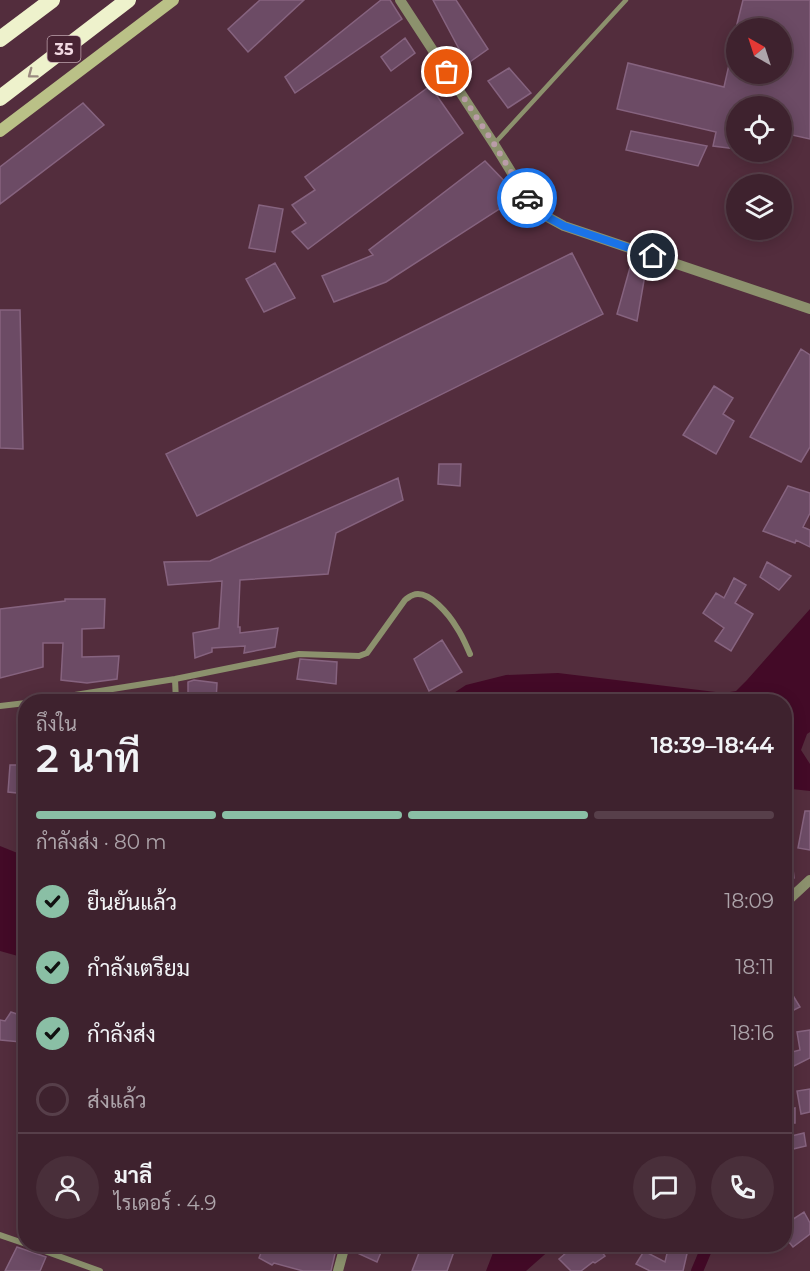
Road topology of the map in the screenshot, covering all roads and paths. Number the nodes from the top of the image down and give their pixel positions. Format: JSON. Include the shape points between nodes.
{"nodes":[{"id":1,"x":52,"y":0,"type":"edge"},
{"id":2,"x":128,"y":0,"type":"edge"},
{"id":3,"x":173,"y":0,"type":"edge"},
{"id":4,"x":400,"y":0,"type":"edge"},
{"id":5,"x":626,"y":0,"type":"edge"},
{"id":6,"x":0,"y":39,"type":"edge"},
{"id":7,"x":0,"y":98,"type":"edge"},
{"id":8,"x":0,"y":131,"type":"edge"},
{"id":9,"x":494,"y":144,"type":"junction"},
{"id":10,"x":810,"y":309,"type":"edge"},
{"id":11,"x":470,"y":654,"type":"dead end"},
{"id":12,"x":175,"y":679,"type":"junction"},
{"id":13,"x":81,"y":694,"type":"edge"},
{"id":14,"x":176,"y":694,"type":"edge"},
{"id":15,"x":18,"y":704,"type":"edge"},
{"id":16,"x":0,"y":706,"type":"edge"},
{"id":17,"x":810,"y":880,"type":"edge"},
{"id":18,"x":792,"y":897,"type":"edge"},
{"id":19,"x":0,"y":1235,"type":"edge"},
{"id":20,"x":18,"y":1242,"type":"edge"},
{"id":21,"x":47,"y":1252,"type":"edge"},
{"id":22,"x":343,"y":1252,"type":"edge"},
{"id":23,"x":100,"y":1271,"type":"edge"},
{"id":24,"x":338,"y":1271,"type":"edge"}],
"edges":[{"from":1,"to":6,"type":"highway","number":"35"},
{"from":2,"to":7,"type":"highway","number":"35","one_way":true},
{"from":3,"to":8,"type":"main road","number":"35"},
{"from":4,"to":9,"type":"street"},
{"from":5,"to":9,"type":"lane"},
{"from":9,"to":10,"type":"street","via":[[529,201],[542,214],[564,226]]},
{"from":11,"to":12,"type":"street","via":[[458,628],[443,609],[422,594],[405,600],[367,653],[359,657],[299,654]]},
{"from":12,"to":13,"type":"street"},
{"from":12,"to":14,"type":"street"},
{"from":15,"to":16,"type":"street"},
{"from":17,"to":18,"type":"street"},
{"from":19,"to":20,"type":"street"},
{"from":21,"to":23,"type":"street"},
{"from":22,"to":24,"type":"street"}]}
